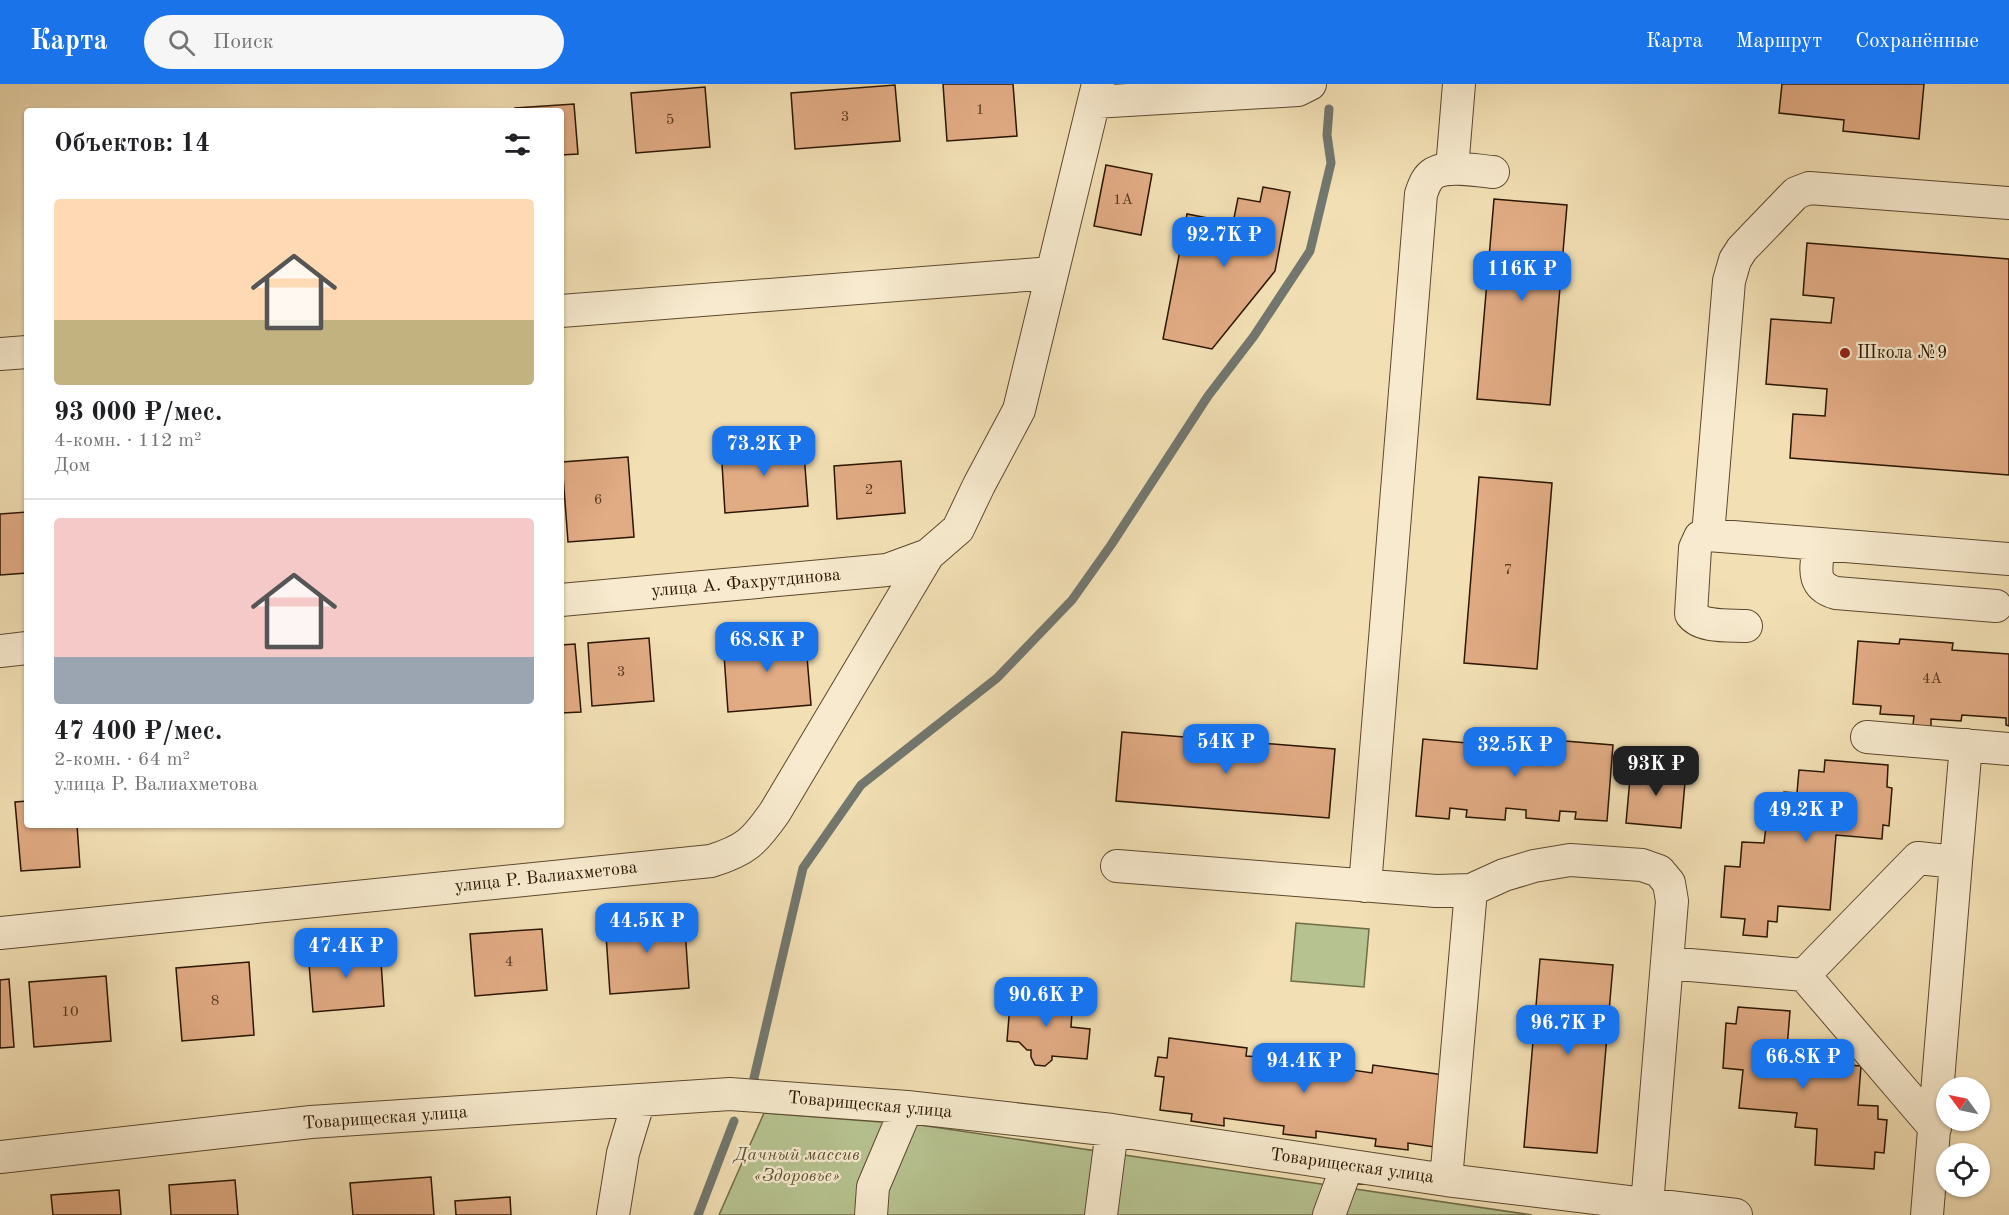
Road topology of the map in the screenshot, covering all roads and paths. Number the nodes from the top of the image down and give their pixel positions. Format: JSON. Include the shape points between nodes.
{"nodes":[{"id":1,"x":1310,"y":84,"type":"edge"},
{"id":2,"x":1459,"y":84,"type":"edge"},
{"id":3,"x":1188,"y":90,"type":"edge"},
{"id":4,"x":1096,"y":93,"type":"edge"},
{"id":5,"x":1452,"y":169,"type":"junction"},
{"id":6,"x":1493,"y":172,"type":"dead end"},
{"id":7,"x":2009,"y":203,"type":"edge"},
{"id":8,"x":1052,"y":273,"type":"junction"},
{"id":9,"x":564,"y":311,"type":"edge"},
{"id":10,"x":24,"y":352,"type":"edge"},
{"id":11,"x":0,"y":354,"type":"edge"},
{"id":12,"x":1708,"y":534,"type":"junction"},
{"id":13,"x":1819,"y":544,"type":"junction"},
{"id":14,"x":1914,"y":551,"type":"junction"},
{"id":15,"x":928,"y":555,"type":"junction"},
{"id":16,"x":2009,"y":559,"type":"edge"},
{"id":17,"x":1910,"y":598,"type":"junction"},
{"id":18,"x":564,"y":600,"type":"edge"},
{"id":19,"x":1996,"y":606,"type":"dead end"},
{"id":20,"x":1746,"y":626,"type":"dead end"},
{"id":21,"x":24,"y":648,"type":"edge"},
{"id":22,"x":0,"y":651,"type":"edge"},
{"id":23,"x":1867,"y":737,"type":"dead end"},
{"id":24,"x":1966,"y":745,"type":"junction"},
{"id":25,"x":2009,"y":749,"type":"edge"},
{"id":26,"x":1956,"y":862,"type":"junction"},
{"id":27,"x":1118,"y":866,"type":"dead end"},
{"id":28,"x":1365,"y":886,"type":"junction"},
{"id":29,"x":1471,"y":890,"type":"junction"},
{"id":30,"x":0,"y":933,"type":"edge"},
{"id":31,"x":1667,"y":963,"type":"junction"},
{"id":32,"x":1804,"y":975,"type":"junction"},
{"id":33,"x":639,"y":1100,"type":"junction"},
{"id":34,"x":907,"y":1107,"type":"junction"},
{"id":35,"x":1935,"y":1128,"type":"junction"},
{"id":36,"x":1112,"y":1130,"type":"junction"},
{"id":37,"x":0,"y":1156,"type":"edge"},
{"id":38,"x":1347,"y":1166,"type":"junction"},
{"id":39,"x":1446,"y":1180,"type":"junction"},
{"id":40,"x":1549,"y":1204,"type":"edge"},
{"id":41,"x":1647,"y":1205,"type":"junction"},
{"id":42,"x":613,"y":1215,"type":"edge"},
{"id":43,"x":871,"y":1215,"type":"edge"},
{"id":44,"x":1101,"y":1215,"type":"edge"},
{"id":45,"x":1329,"y":1215,"type":"edge"},
{"id":46,"x":1736,"y":1215,"type":"edge"},
{"id":47,"x":1927,"y":1215,"type":"edge"}],
"edges":[{"from":1,"to":3,"type":"street","via":[[1298,90]]},
{"from":2,"to":5,"type":"street"},
{"from":3,"to":4,"type":"street"},
{"from":4,"to":8,"type":"street"},
{"from":5,"to":6,"type":"street"},
{"from":5,"to":28,"type":"street","via":[[1434,173],[1421,194]]},
{"from":7,"to":12,"type":"street","via":[[1809,188],[1796,193],[1742,249],[1729,281]]},
{"from":8,"to":9,"type":"street"},
{"from":8,"to":15,"type":"street","via":[[1019,410],[958,529]]},
{"from":10,"to":11,"type":"street"},
{"from":12,"to":13,"type":"street"},
{"from":12,"to":20,"type":"street","via":[[1700,537],[1695,548],[1691,614],[1695,620],[1706,623]]},
{"from":13,"to":14,"type":"street"},
{"from":13,"to":17,"type":"street","via":[[1816,571],[1824,589]]},
{"from":14,"to":16,"type":"street"},
{"from":14,"to":17,"type":"street"},
{"from":15,"to":18,"type":"street","name":"улица А. Фахрутдинова","via":[[887,570]]},
{"from":15,"to":30,"type":"street","name":"улица Р. Валиахметова","via":[[775,813],[758,837],[734,854],[711,861]]},
{"from":17,"to":19,"type":"street"},
{"from":21,"to":22,"type":"street"},
{"from":23,"to":24,"type":"street"},
{"from":24,"to":25,"type":"street"},
{"from":24,"to":26,"type":"street"},
{"from":26,"to":32,"type":"street","via":[[1918,858]]},
{"from":26,"to":35,"type":"street"},
{"from":27,"to":28,"type":"street"},
{"from":28,"to":29,"type":"street"},
{"from":29,"to":31,"type":"street","via":[[1504,875],[1570,860],[1642,865],[1659,872],[1669,883],[1672,901]]},
{"from":29,"to":39,"type":"street"},
{"from":31,"to":32,"type":"street"},
{"from":31,"to":41,"type":"street"},
{"from":32,"to":35,"type":"street"},
{"from":33,"to":34,"type":"street","name":"Товарищеская улица","via":[[730,1094]]},
{"from":33,"to":37,"type":"street","name":"Товарищеская улица","via":[[311,1122]]},
{"from":33,"to":42,"type":"street","via":[[622,1153]]},
{"from":34,"to":36,"type":"street","name":"Товарищеская улица"},
{"from":34,"to":43,"type":"street","via":[[873,1186]]},
{"from":35,"to":47,"type":"street"},
{"from":36,"to":38,"type":"street","name":"Товарищеская улица"},
{"from":36,"to":44,"type":"street"},
{"from":38,"to":39,"type":"street","name":"Товарищеская улица"},
{"from":38,"to":45,"type":"street"},
{"from":39,"to":40,"type":"street","name":"Товарищеская улица"},
{"from":40,"to":41,"type":"street","name":"Товарищеская улица"},
{"from":41,"to":46,"type":"street","name":"Товарищеская улица"}]}
